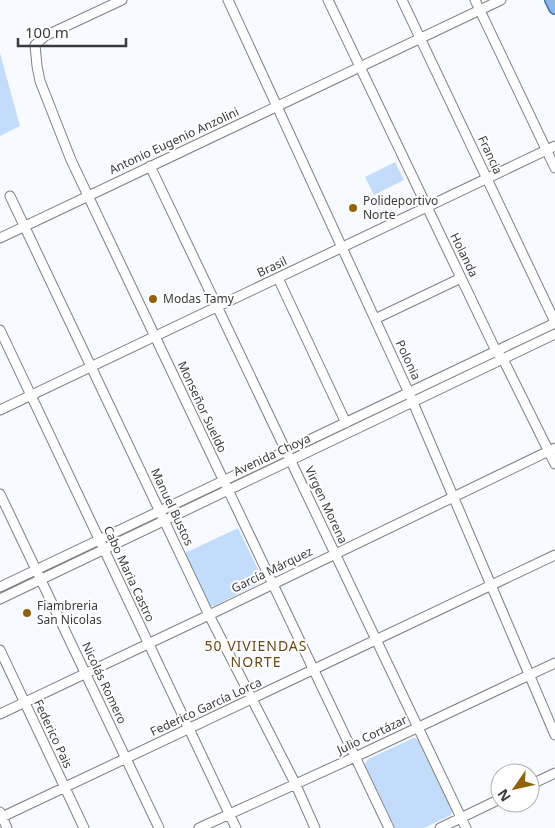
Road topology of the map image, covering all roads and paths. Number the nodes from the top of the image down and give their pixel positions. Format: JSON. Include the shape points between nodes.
{"nodes":[{"id":1,"x":122,"y":0,"type":"edge"},
{"id":2,"x":228,"y":0,"type":"edge"},
{"id":3,"x":328,"y":0,"type":"edge"},
{"id":4,"x":402,"y":0,"type":"edge"},
{"id":5,"x":476,"y":0,"type":"edge"},
{"id":6,"x":501,"y":0,"type":"edge"},
{"id":7,"x":551,"y":0,"type":"edge"},
{"id":8,"x":555,"y":8,"type":"edge"},
{"id":9,"x":480,"y":10,"type":"junction"},
{"id":10,"x":420,"y":38,"type":"junction"},
{"id":11,"x":360,"y":67,"type":"junction"},
{"id":12,"x":277,"y":106,"type":"junction"},
{"id":13,"x":551,"y":148,"type":"edge"},
{"id":14,"x":150,"y":166,"type":"junction"},
{"id":15,"x":555,"y":168,"type":"edge"},
{"id":16,"x":487,"y":178,"type":"junction"},
{"id":17,"x":10,"y":196,"type":"dead end"},
{"id":18,"x":88,"y":196,"type":"junction"},
{"id":19,"x":427,"y":207,"type":"junction"},
{"id":20,"x":24,"y":226,"type":"junction"},
{"id":21,"x":0,"y":238,"type":"edge"},
{"id":22,"x":342,"y":247,"type":"junction"},
{"id":23,"x":278,"y":278,"type":"junction"},
{"id":24,"x":461,"y":278,"type":"junction"},
{"id":25,"x":218,"y":307,"type":"junction"},
{"id":26,"x":375,"y":319,"type":"junction"},
{"id":27,"x":555,"y":322,"type":"edge"},
{"id":28,"x":0,"y":330,"type":"edge"},
{"id":29,"x":555,"y":334,"type":"edge"},
{"id":30,"x":155,"y":337,"type":"junction"},
{"id":31,"x":496,"y":351,"type":"junction"},
{"id":32,"x":503,"y":359,"type":"junction"},
{"id":33,"x":92,"y":367,"type":"junction"},
{"id":34,"x":409,"y":393,"type":"junction"},
{"id":35,"x":31,"y":395,"type":"junction"},
{"id":36,"x":413,"y":402,"type":"junction"},
{"id":37,"x":0,"y":410,"type":"edge"},
{"id":38,"x":346,"y":423,"type":"junction"},
{"id":39,"x":552,"y":450,"type":"edge"},
{"id":40,"x":288,"y":456,"type":"junction"},
{"id":41,"x":555,"y":464,"type":"edge"},
{"id":42,"x":223,"y":481,"type":"junction"},
{"id":43,"x":227,"y":490,"type":"junction"},
{"id":44,"x":0,"y":494,"type":"edge"},
{"id":45,"x":453,"y":497,"type":"junction"},
{"id":46,"x":160,"y":511,"type":"junction"},
{"id":47,"x":164,"y":520,"type":"junction"},
{"id":48,"x":100,"y":540,"type":"junction"},
{"id":49,"x":104,"y":549,"type":"junction"},
{"id":50,"x":335,"y":554,"type":"junction"},
{"id":51,"x":555,"y":555,"type":"edge"},
{"id":52,"x":36,"y":570,"type":"junction"},
{"id":53,"x":41,"y":580,"type":"junction"},
{"id":54,"x":272,"y":584,"type":"junction"},
{"id":55,"x":491,"y":586,"type":"junction"},
{"id":56,"x":0,"y":587,"type":"edge"},
{"id":57,"x":0,"y":599,"type":"edge"},
{"id":58,"x":209,"y":615,"type":"junction"},
{"id":59,"x":376,"y":640,"type":"junction"},
{"id":60,"x":148,"y":644,"type":"junction"},
{"id":61,"x":0,"y":650,"type":"edge"},
{"id":62,"x":555,"y":663,"type":"edge"},
{"id":63,"x":313,"y":670,"type":"junction"},
{"id":64,"x":86,"y":673,"type":"junction"},
{"id":65,"x":529,"y":675,"type":"junction"},
{"id":66,"x":252,"y":699,"type":"junction"},
{"id":67,"x":24,"y":702,"type":"junction"},
{"id":68,"x":0,"y":714,"type":"edge"},
{"id":69,"x":418,"y":727,"type":"junction"},
{"id":70,"x":189,"y":729,"type":"junction"},
{"id":71,"x":555,"y":735,"type":"edge"},
{"id":72,"x":355,"y":757,"type":"junction"},
{"id":73,"x":126,"y":759,"type":"junction"},
{"id":74,"x":555,"y":773,"type":"edge"},
{"id":75,"x":540,"y":780,"type":"edge"},
{"id":76,"x":296,"y":784,"type":"junction"},
{"id":77,"x":64,"y":787,"type":"junction"},
{"id":78,"x":490,"y":804,"type":"edge"},
{"id":79,"x":229,"y":814,"type":"junction"},
{"id":80,"x":1,"y":815,"type":"edge"},
{"id":81,"x":461,"y":818,"type":"junction"},
{"id":82,"x":8,"y":828,"type":"edge"},
{"id":83,"x":84,"y":828,"type":"edge"},
{"id":84,"x":159,"y":828,"type":"edge"},
{"id":85,"x":199,"y":828,"type":"edge"},
{"id":86,"x":236,"y":828,"type":"edge"},
{"id":87,"x":315,"y":828,"type":"edge"},
{"id":88,"x":389,"y":828,"type":"edge"},
{"id":89,"x":440,"y":828,"type":"edge"},
{"id":90,"x":466,"y":828,"type":"edge"}],
"edges":[{"from":1,"to":18,"type":"street","name":"Monseñor Sueldo","via":[[46,36],[35,45],[40,81]]},
{"from":2,"to":12,"type":"street","name":"Polonia"},
{"from":3,"to":11,"type":"street","name":"Holanda"},
{"from":4,"to":10,"type":"street","name":"Francia"},
{"from":5,"to":9,"type":"street"},
{"from":6,"to":9,"type":"street","name":"Antonio Eugenio Anzolini"},
{"from":7,"to":8,"type":"main road"},
{"from":9,"to":10,"type":"street","name":"Antonio Eugenio Anzolini"},
{"from":9,"to":13,"type":"street"},
{"from":10,"to":11,"type":"street","name":"Antonio Eugenio Anzolini"},
{"from":10,"to":16,"type":"street","name":"Francia"},
{"from":11,"to":12,"type":"street","name":"Antonio Eugenio Anzolini"},
{"from":11,"to":19,"type":"street","name":"Holanda"},
{"from":12,"to":14,"type":"street","name":"Antonio Eugenio Anzolini"},
{"from":12,"to":22,"type":"street","name":"Polonia"},
{"from":13,"to":15,"type":"street"},
{"from":13,"to":16,"type":"street","name":"Brasil"},
{"from":14,"to":18,"type":"street","name":"Antonio Eugenio Anzolini"},
{"from":14,"to":25,"type":"street","name":"Virgen Morena"},
{"from":16,"to":19,"type":"street","name":"Brasil"},
{"from":16,"to":27,"type":"street","name":"Francia"},
{"from":17,"to":20,"type":"street","name":"Manuel Bustos"},
{"from":18,"to":20,"type":"street","name":"Antonio Eugenio Anzolini"},
{"from":18,"to":30,"type":"street","name":"Monseñor Sueldo"},
{"from":19,"to":22,"type":"street","name":"Brasil"},
{"from":19,"to":24,"type":"street","name":"Holanda"},
{"from":20,"to":21,"type":"street","name":"Antonio Eugenio Anzolini"},
{"from":20,"to":33,"type":"street","name":"Manuel Bustos"},
{"from":22,"to":23,"type":"street","name":"Brasil"},
{"from":22,"to":26,"type":"street","name":"Polonia"},
{"from":23,"to":25,"type":"street","name":"Brasil"},
{"from":23,"to":38,"type":"street"},
{"from":24,"to":26,"type":"street"},
{"from":24,"to":31,"type":"street","name":"Holanda"},
{"from":25,"to":30,"type":"street","name":"Brasil"},
{"from":25,"to":40,"type":"street","name":"Virgen Morena"},
{"from":26,"to":34,"type":"street","name":"Polonia"},
{"from":27,"to":31,"type":"street","name":"Avenida Choya"},
{"from":28,"to":35,"type":"street","name":"Cabo Maria Castro"},
{"from":29,"to":32,"type":"street","name":"Avenida Choya"},
{"from":30,"to":33,"type":"street","name":"Brasil"},
{"from":30,"to":42,"type":"street","name":"Monseñor Sueldo"},
{"from":31,"to":32,"type":"street","name":"Holanda"},
{"from":31,"to":34,"type":"street","name":"Avenida Choya"},
{"from":32,"to":36,"type":"street","name":"Avenida Choya"},
{"from":32,"to":39,"type":"street","name":"Holanda"},
{"from":33,"to":35,"type":"street","name":"Brasil"},
{"from":33,"to":46,"type":"street","name":"Manuel Bustos"},
{"from":34,"to":36,"type":"street","name":"Polonia"},
{"from":34,"to":38,"type":"street","name":"Avenida Choya"},
{"from":35,"to":37,"type":"street","name":"Brasil"},
{"from":35,"to":48,"type":"street","name":"Cabo Maria Castro"},
{"from":36,"to":40,"type":"street","name":"Avenida Choya"},
{"from":36,"to":45,"type":"street","name":"Polonia"},
{"from":38,"to":40,"type":"street","name":"Avenida Choya"},
{"from":39,"to":41,"type":"street","name":"Holanda"},
{"from":39,"to":45,"type":"street","name":"García Márquez"},
{"from":40,"to":42,"type":"street","name":"Avenida Choya"},
{"from":40,"to":43,"type":"street","name":"Avenida Choya"},
{"from":40,"to":50,"type":"street","name":"Virgen Morena"},
{"from":42,"to":43,"type":"street","name":"Monseñor Sueldo"},
{"from":42,"to":46,"type":"street","name":"Avenida Choya"},
{"from":43,"to":47,"type":"street","name":"Avenida Choya"},
{"from":43,"to":54,"type":"street","name":"Monseñor Sueldo"},
{"from":44,"to":52,"type":"street","name":"Nicolás Romero"},
{"from":45,"to":50,"type":"street","name":"García Márquez"},
{"from":45,"to":55,"type":"street","name":"Polonia"},
{"from":46,"to":47,"type":"street","name":"Manuel Bustos"},
{"from":46,"to":48,"type":"street","name":"Avenida Choya"},
{"from":47,"to":49,"type":"street","name":"Avenida Choya"},
{"from":47,"to":58,"type":"street","name":"Manuel Bustos"},
{"from":48,"to":49,"type":"street","name":"Cabo Maria Castro"},
{"from":48,"to":52,"type":"street","name":"Avenida Choya"},
{"from":49,"to":53,"type":"street","name":"Avenida Choya"},
{"from":49,"to":60,"type":"street","name":"Cabo Maria Castro"},
{"from":50,"to":54,"type":"street","name":"García Márquez"},
{"from":50,"to":59,"type":"street","name":"Virgen Morena"},
{"from":51,"to":55,"type":"street","name":"Federico García Lorca"},
{"from":52,"to":53,"type":"street","name":"Nicolás Romero"},
{"from":52,"to":56,"type":"street","name":"Avenida Choya"},
{"from":53,"to":57,"type":"street","name":"Avenida Choya"},
{"from":53,"to":64,"type":"street","name":"Nicolás Romero"},
{"from":54,"to":58,"type":"street","name":"García Márquez"},
{"from":54,"to":63,"type":"street","name":"Monseñor Sueldo"},
{"from":55,"to":59,"type":"street","name":"Federico García Lorca"},
{"from":55,"to":65,"type":"street","name":"Polonia"},
{"from":58,"to":60,"type":"street","name":"García Márquez"},
{"from":58,"to":66,"type":"street","name":"Manuel Bustos"},
{"from":59,"to":63,"type":"street","name":"Federico García Lorca"},
{"from":59,"to":69,"type":"street","name":"Virgen Morena"},
{"from":60,"to":64,"type":"street","name":"García Márquez"},
{"from":60,"to":70,"type":"street","name":"Cabo Maria Castro"},
{"from":61,"to":67,"type":"street","name":"Federico Pais"},
{"from":62,"to":65,"type":"street","name":"Julio Cortázar"},
{"from":63,"to":66,"type":"street","name":"Federico García Lorca"},
{"from":63,"to":72,"type":"street","name":"Monseñor Sueldo"},
{"from":64,"to":67,"type":"street","name":"García Márquez"},
{"from":64,"to":73,"type":"street","name":"Nicolás Romero"},
{"from":65,"to":69,"type":"street","name":"Julio Cortázar"},
{"from":65,"to":71,"type":"street","name":"Polonia"},
{"from":66,"to":70,"type":"street","name":"Federico García Lorca"},
{"from":66,"to":76,"type":"street","name":"Manuel Bustos"},
{"from":67,"to":68,"type":"street","name":"García Márquez"},
{"from":67,"to":77,"type":"street","name":"Federico Pais"},
{"from":69,"to":72,"type":"street","name":"Julio Cortázar"},
{"from":69,"to":81,"type":"street","name":"Virgen Morena"},
{"from":70,"to":73,"type":"street","name":"Federico García Lorca"},
{"from":70,"to":79,"type":"street","name":"Cabo Maria Castro"},
{"from":72,"to":76,"type":"street","name":"Julio Cortázar"},
{"from":72,"to":88,"type":"street","name":"Monseñor Sueldo"},
{"from":73,"to":77,"type":"street","name":"Federico García Lorca"},
{"from":73,"to":84,"type":"street","name":"Nicolás Romero"},
{"from":74,"to":75,"type":"street"},
{"from":76,"to":79,"type":"street","name":"Julio Cortázar"},
{"from":76,"to":87,"type":"street","name":"Manuel Bustos"},
{"from":77,"to":80,"type":"street","name":"Federico García Lorca"},
{"from":77,"to":83,"type":"street","name":"Federico Pais"},
{"from":78,"to":81,"type":"street"},
{"from":79,"to":85,"type":"street","name":"Julio Cortázar"},
{"from":79,"to":86,"type":"street","name":"Cabo Maria Castro"},
{"from":80,"to":82,"type":"street"},
{"from":81,"to":89,"type":"street"},
{"from":81,"to":90,"type":"street","name":"Virgen Morena"}]}
